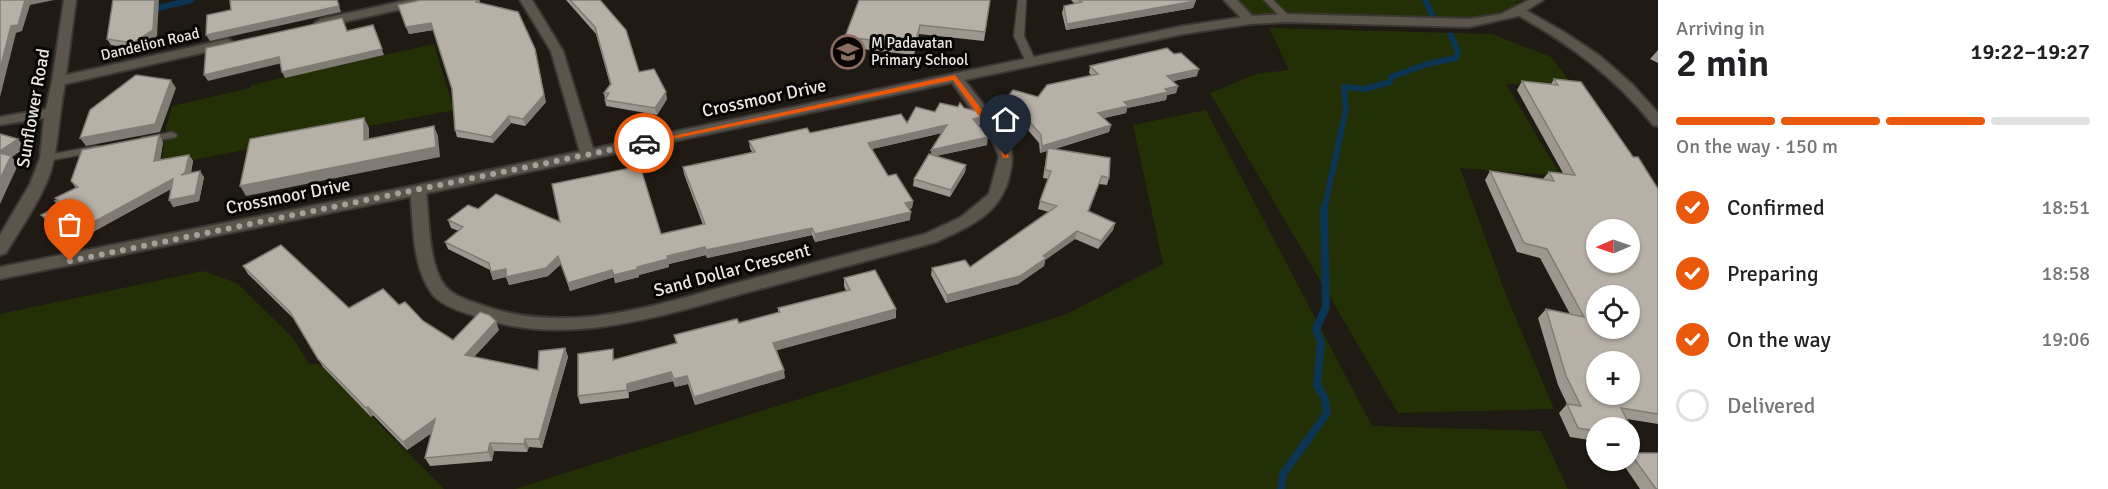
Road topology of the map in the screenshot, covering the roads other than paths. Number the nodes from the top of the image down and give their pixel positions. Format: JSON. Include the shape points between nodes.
{"nodes":[{"id":1,"x":70,"y":0,"type":"edge"},
{"id":2,"x":424,"y":0,"type":"edge"},
{"id":3,"x":526,"y":0,"type":"edge"},
{"id":4,"x":1022,"y":0,"type":"edge"},
{"id":5,"x":1230,"y":0,"type":"edge"},
{"id":6,"x":1268,"y":0,"type":"edge"},
{"id":7,"x":1537,"y":0,"type":"edge"},
{"id":8,"x":1520,"y":11,"type":"junction"},
{"id":9,"x":1286,"y":18,"type":"junction"},
{"id":10,"x":1250,"y":20,"type":"junction"},
{"id":11,"x":310,"y":25,"type":"edge"},
{"id":12,"x":242,"y":40,"type":"edge"},
{"id":13,"x":1031,"y":62,"type":"junction"},
{"id":14,"x":955,"y":77,"type":"junction"},
{"id":15,"x":59,"y":81,"type":"junction"},
{"id":16,"x":1653,"y":110,"type":"edge"},
{"id":17,"x":52,"y":112,"type":"junction"},
{"id":18,"x":0,"y":121,"type":"edge"},
{"id":19,"x":1658,"y":122,"type":"edge"},
{"id":20,"x":172,"y":135,"type":"dead end"},
{"id":21,"x":130,"y":142,"type":"edge"},
{"id":22,"x":109,"y":146,"type":"edge"},
{"id":23,"x":588,"y":155,"type":"junction"},
{"id":24,"x":47,"y":158,"type":"junction"},
{"id":25,"x":418,"y":190,"type":"junction"},
{"id":26,"x":0,"y":249,"type":"edge"},
{"id":27,"x":0,"y":273,"type":"edge"}],
"edges":[{"from":1,"to":15,"type":"street","name":"Sunflower Road"},
{"from":2,"to":11,"type":"street"},
{"from":3,"to":23,"type":"street","via":[[557,51]]},
{"from":4,"to":13,"type":"lane","via":[[1019,36]]},
{"from":5,"to":10,"type":"street"},
{"from":6,"to":9,"type":"lane"},
{"from":7,"to":8,"type":"street","name":"Crossmoor Drive"},
{"from":8,"to":9,"type":"street","name":"Crossmoor Drive","via":[[1498,19],[1460,23]]},
{"from":8,"to":16,"type":"street","via":[[1614,71]]},
{"from":9,"to":10,"type":"street","name":"Crossmoor Drive"},
{"from":10,"to":13,"type":"street","name":"Crossmoor Drive"},
{"from":12,"to":15,"type":"street","name":"Dandelion Road"},
{"from":13,"to":14,"type":"street","name":"Crossmoor Drive"},
{"from":14,"to":23,"type":"street","name":"Crossmoor Drive"},
{"from":14,"to":25,"type":"street","name":"Sand Dollar Crescent","via":[[999,138],[1006,156],[995,197],[967,221],[930,238],[629,317],[588,324],[526,325],[443,296],[434,283],[427,258]]},
{"from":15,"to":17,"type":"street","name":"Sunflower Road"},
{"from":16,"to":19,"type":"street"},
{"from":17,"to":18,"type":"street"},
{"from":17,"to":24,"type":"street","name":"Sunflower Road"},
{"from":20,"to":21,"type":"lane"},
{"from":22,"to":24,"type":"lane"},
{"from":23,"to":25,"type":"street","name":"Crossmoor Drive"},
{"from":24,"to":26,"type":"street","name":"Sunflower Road","via":[[38,184]]},
{"from":25,"to":27,"type":"street","name":"Crossmoor Drive"}]}
